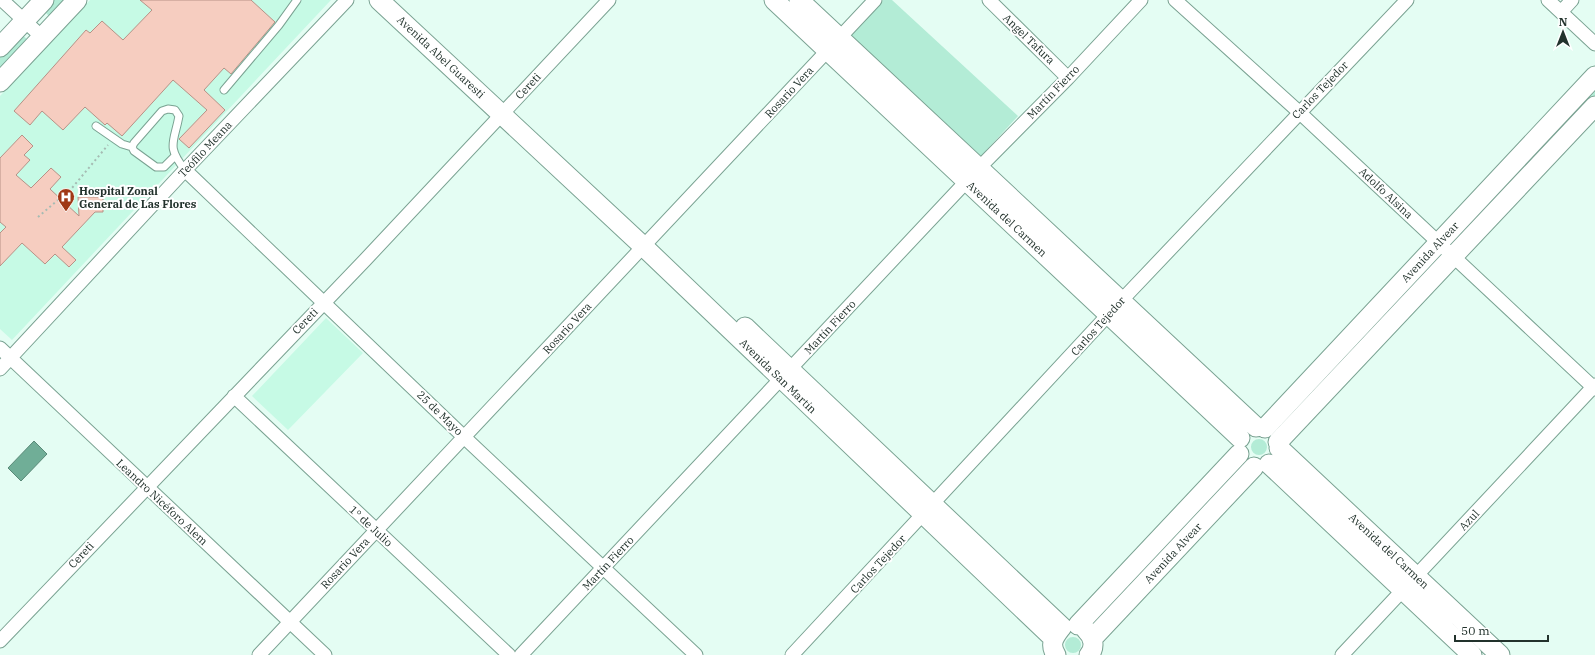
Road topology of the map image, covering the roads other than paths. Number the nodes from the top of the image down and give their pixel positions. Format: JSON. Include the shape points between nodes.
{"nodes":[{"id":1,"x":2,"y":0,"type":"edge"},
{"id":2,"x":44,"y":0,"type":"edge"},
{"id":3,"x":76,"y":0,"type":"edge"},
{"id":4,"x":297,"y":0,"type":"edge"},
{"id":5,"x":347,"y":0,"type":"edge"},
{"id":6,"x":379,"y":0,"type":"edge"},
{"id":7,"x":397,"y":0,"type":"edge"},
{"id":8,"x":774,"y":0,"type":"edge"},
{"id":9,"x":799,"y":0,"type":"edge"},
{"id":10,"x":875,"y":0,"type":"edge"},
{"id":11,"x":989,"y":0,"type":"edge"},
{"id":12,"x":1141,"y":0,"type":"edge"},
{"id":13,"x":1175,"y":0,"type":"edge"},
{"id":14,"x":1407,"y":0,"type":"edge"},
{"id":15,"x":1548,"y":0,"type":"edge"},
{"id":16,"x":1572,"y":0,"type":"edge"},
{"id":17,"x":601,"y":3,"type":"edge"},
{"id":18,"x":1561,"y":12,"type":"junction"},
{"id":19,"x":25,"y":21,"type":"junction"},
{"id":20,"x":42,"y":37,"type":"junction"},
{"id":21,"x":834,"y":44,"type":"junction"},
{"id":22,"x":1595,"y":44,"type":"edge"},
{"id":23,"x":0,"y":47,"type":"edge"},
{"id":24,"x":1595,"y":76,"type":"edge"},
{"id":25,"x":1068,"y":78,"type":"junction"},
{"id":26,"x":0,"y":82,"type":"edge"},
{"id":27,"x":224,"y":90,"type":"dead end"},
{"id":28,"x":1595,"y":106,"type":"edge"},
{"id":29,"x":506,"y":110,"type":"junction"},
{"id":30,"x":1299,"y":112,"type":"junction"},
{"id":31,"x":96,"y":126,"type":"dead end"},
{"id":32,"x":132,"y":147,"type":"junction"},
{"id":33,"x":174,"y":156,"type":"junction"},
{"id":34,"x":185,"y":170,"type":"junction"},
{"id":35,"x":973,"y":174,"type":"junction"},
{"id":36,"x":1439,"y":242,"type":"junction"},
{"id":37,"x":647,"y":243,"type":"junction"},
{"id":38,"x":1454,"y":256,"type":"junction"},
{"id":39,"x":324,"y":302,"type":"junction"},
{"id":40,"x":1115,"y":308,"type":"junction"},
{"id":41,"x":0,"y":348,"type":"edge"},
{"id":42,"x":10,"y":358,"type":"junction"},
{"id":43,"x":0,"y":369,"type":"edge"},
{"id":44,"x":786,"y":374,"type":"junction"},
{"id":45,"x":1594,"y":387,"type":"edge"},
{"id":46,"x":234,"y":396,"type":"junction"},
{"id":47,"x":1260,"y":428,"type":"junction"},
{"id":48,"x":464,"y":437,"type":"junction"},
{"id":49,"x":1278,"y":445,"type":"junction"},
{"id":50,"x":1240,"y":446,"type":"junction"},
{"id":51,"x":1261,"y":466,"type":"junction"},
{"id":52,"x":146,"y":487,"type":"junction"},
{"id":53,"x":928,"y":509,"type":"junction"},
{"id":54,"x":376,"y":531,"type":"junction"},
{"id":55,"x":603,"y":568,"type":"junction"},
{"id":56,"x":1416,"y":576,"type":"junction"},
{"id":57,"x":1403,"y":590,"type":"junction"},
{"id":58,"x":290,"y":622,"type":"junction"},
{"id":59,"x":0,"y":641,"type":"edge"},
{"id":60,"x":1059,"y":642,"type":"edge"},
{"id":61,"x":1092,"y":650,"type":"edge"},
{"id":62,"x":259,"y":655,"type":"edge"},
{"id":63,"x":325,"y":655,"type":"edge"},
{"id":64,"x":509,"y":655,"type":"edge"},
{"id":65,"x":521,"y":655,"type":"edge"},
{"id":66,"x":696,"y":655,"type":"edge"},
{"id":67,"x":792,"y":655,"type":"edge"},
{"id":68,"x":1342,"y":655,"type":"edge"},
{"id":69,"x":1472,"y":655,"type":"edge"},
{"id":70,"x":1500,"y":655,"type":"edge"}],
"edges":[{"from":1,"to":19,"type":"street"},
{"from":2,"to":19,"type":"main road"},
{"from":3,"to":20,"type":"main road"},
{"from":4,"to":27,"type":"lane"},
{"from":5,"to":34,"type":"street","name":"Teófilo Meana"},
{"from":6,"to":29,"type":"main road","name":"Avenida Abel Guaresti"},
{"from":7,"to":29,"type":"main road","name":"Avenida Abel Guaresti"},
{"from":8,"to":21,"type":"main road","name":"Avenida del Carmen"},
{"from":9,"to":21,"type":"main road","name":"Avenida del Carmen"},
{"from":10,"to":21,"type":"street","name":"Rosario Vera"},
{"from":11,"to":25,"type":"street","name":"Angel Tafura"},
{"from":12,"to":25,"type":"street","name":"Martín Fierro"},
{"from":13,"to":30,"type":"street","name":"Adolfo Alsina"},
{"from":14,"to":30,"type":"street","name":"Carlos Tejedor"},
{"from":15,"to":18,"type":"street"},
{"from":16,"to":18,"type":"street"},
{"from":17,"to":29,"type":"street","name":"Cereti"},
{"from":18,"to":22,"type":"street"},
{"from":19,"to":20,"type":"street"},
{"from":19,"to":23,"type":"main road"},
{"from":20,"to":26,"type":"main road"},
{"from":21,"to":35,"type":"main road","name":"Avenida del Carmen"},
{"from":21,"to":37,"type":"street","name":"Rosario Vera"},
{"from":24,"to":36,"type":"main road","name":"Avenida Alvear"},
{"from":25,"to":35,"type":"street","name":"Martín Fierro"},
{"from":28,"to":38,"type":"main road","name":"Avenida Alvear"},
{"from":29,"to":37,"type":"main road","name":"Avenida San Martín"},
{"from":29,"to":39,"type":"street","name":"Cereti"},
{"from":30,"to":36,"type":"street","name":"Adolfo Alsina"},
{"from":30,"to":40,"type":"street","name":"Carlos Tejedor"},
{"from":31,"to":32,"type":"lane","via":[[122,144]]},
{"from":32,"to":33,"type":"lane","via":[[156,167],[164,168]]},
{"from":32,"to":33,"type":"lane","via":[[162,111],[175,110],[179,116],[173,136]]},
{"from":33,"to":34,"type":"lane"},
{"from":34,"to":39,"type":"street","name":"25 de Mayo"},
{"from":34,"to":42,"type":"street","name":"Teófilo Meana"},
{"from":35,"to":40,"type":"main road","name":"Avenida del Carmen"},
{"from":35,"to":44,"type":"street","name":"Martín Fierro"},
{"from":36,"to":38,"type":"street","name":"Adolfo Alsina"},
{"from":36,"to":47,"type":"main road","name":"Avenida Alvear"},
{"from":37,"to":44,"type":"main road","name":"Avenida San Martín"},
{"from":37,"to":48,"type":"street","name":"Rosario Vera"},
{"from":38,"to":45,"type":"street","name":"Adolfo Alsina"},
{"from":38,"to":49,"type":"main road","name":"Avenida Alvear"},
{"from":39,"to":46,"type":"street","name":"Cereti"},
{"from":39,"to":48,"type":"street","name":"25 de Mayo"},
{"from":40,"to":47,"type":"main road","name":"Avenida del Carmen"},
{"from":40,"to":50,"type":"main road","name":"Avenida del Carmen"},
{"from":40,"to":53,"type":"street","name":"Carlos Tejedor"},
{"from":41,"to":42,"type":"street","name":"Leandro Nicéforo Alem"},
{"from":42,"to":43,"type":"street","name":"Teófilo Meana"},
{"from":42,"to":52,"type":"street","name":"Leandro Nicéforo Alem"},
{"from":44,"to":53,"type":"main road","name":"Avenida San Martín"},
{"from":44,"to":55,"type":"street","name":"Martín Fierro"},
{"from":45,"to":56,"type":"street","name":"Azul"},
{"from":46,"to":52,"type":"street","name":"Cereti"},
{"from":46,"to":54,"type":"street","name":"1° de Julio"},
{"from":47,"to":49,"type":"main road","via":[[1275,436]]},
{"from":47,"to":50,"type":"main road","via":[[1249,429]]},
{"from":48,"to":54,"type":"street","name":"Rosario Vera"},
{"from":48,"to":55,"type":"street","name":"25 de Mayo"},
{"from":49,"to":51,"type":"main road","via":[[1274,460]]},
{"from":49,"to":56,"type":"main road","name":"Avenida del Carmen"},
{"from":50,"to":51,"type":"main road","via":[[1248,464]]},
{"from":50,"to":60,"type":"main road","name":"Avenida Alvear"},
{"from":51,"to":57,"type":"main road","name":"Avenida del Carmen"},
{"from":51,"to":61,"type":"main road","name":"Avenida Alvear"},
{"from":52,"to":58,"type":"street","name":"Leandro Nicéforo Alem"},
{"from":52,"to":59,"type":"street","name":"Cereti"},
{"from":53,"to":60,"type":"main road","name":"Avenida San Martín"},
{"from":53,"to":67,"type":"street","name":"Carlos Tejedor"},
{"from":54,"to":58,"type":"street","name":"Rosario Vera"},
{"from":54,"to":64,"type":"street","name":"1° de Julio"},
{"from":55,"to":65,"type":"street","name":"Martín Fierro"},
{"from":55,"to":66,"type":"street","name":"25 de Mayo"},
{"from":56,"to":57,"type":"street","name":"Azul"},
{"from":56,"to":70,"type":"main road","name":"Avenida del Carmen"},
{"from":57,"to":68,"type":"street","name":"Azul"},
{"from":57,"to":69,"type":"main road","name":"Avenida del Carmen"},
{"from":58,"to":62,"type":"street","name":"Rosario Vera"},
{"from":58,"to":63,"type":"street","name":"Leandro Nicéforo Alem"},
{"from":60,"to":61,"type":"main road","name":"Avenida San Martín","via":[[1089,633]]}]}
